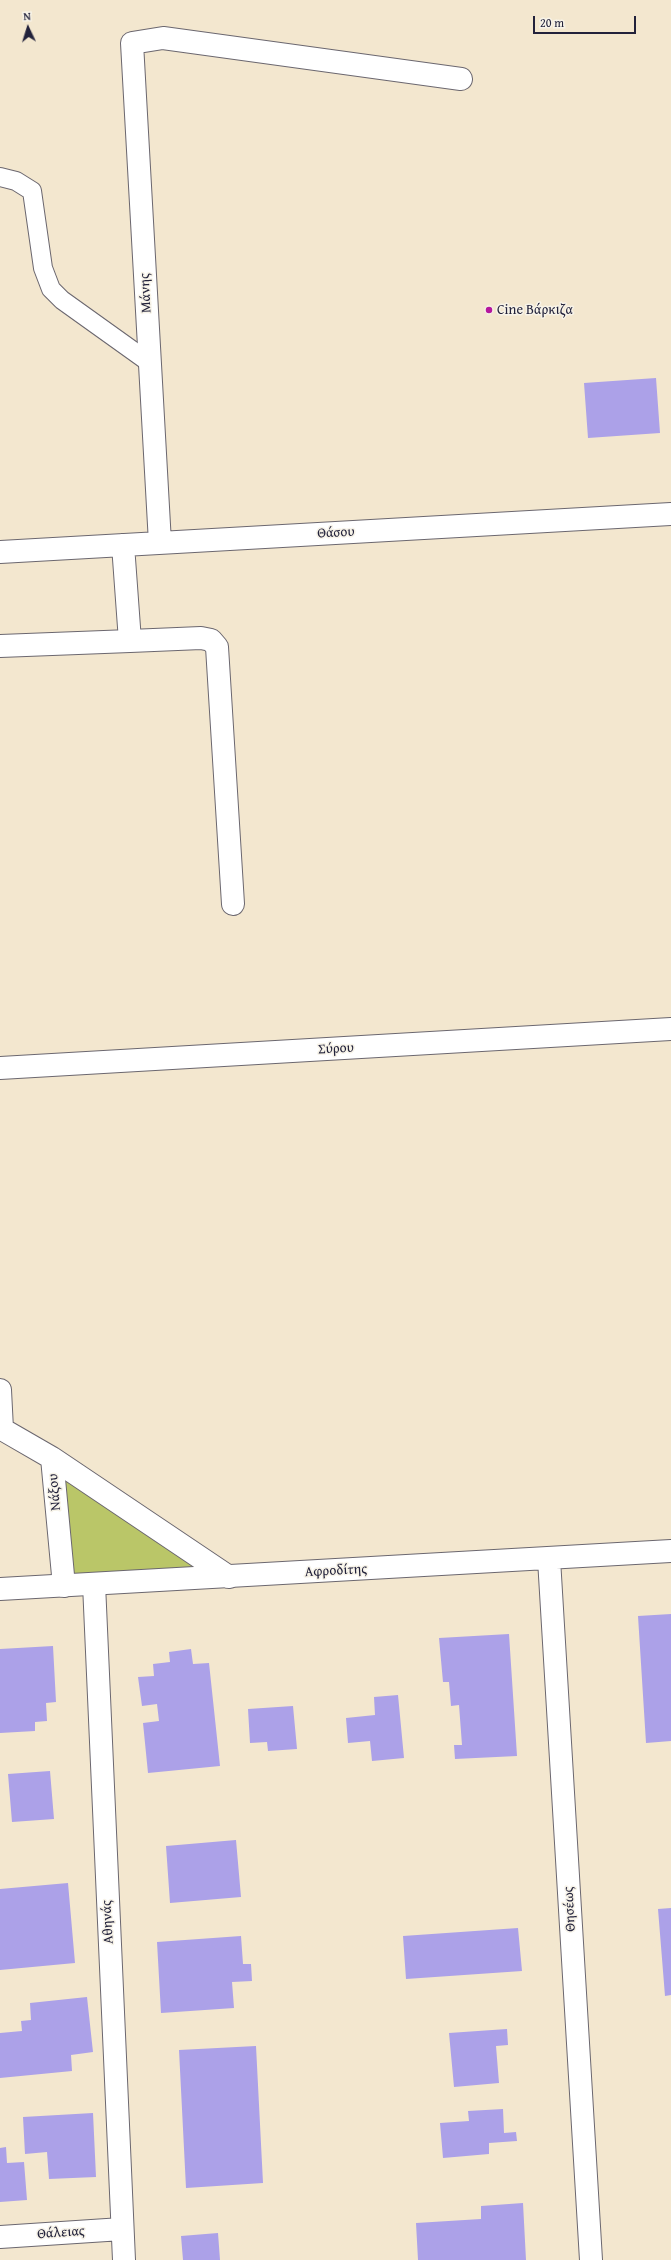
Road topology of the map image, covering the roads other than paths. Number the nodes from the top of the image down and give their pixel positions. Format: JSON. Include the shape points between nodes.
{"nodes":[{"id":1,"x":461,"y":79,"type":"dead end"},
{"id":2,"x":0,"y":177,"type":"edge"},
{"id":3,"x":150,"y":363,"type":"junction"},
{"id":4,"x":671,"y":514,"type":"edge"},
{"id":5,"x":160,"y":543,"type":"junction"},
{"id":6,"x":123,"y":545,"type":"junction"},
{"id":7,"x":0,"y":552,"type":"edge"},
{"id":8,"x":130,"y":641,"type":"junction"},
{"id":9,"x":0,"y":646,"type":"edge"},
{"id":10,"x":233,"y":904,"type":"dead end"},
{"id":11,"x":671,"y":1029,"type":"edge"},
{"id":12,"x":0,"y":1068,"type":"edge"},
{"id":13,"x":0,"y":1390,"type":"edge"},
{"id":14,"x":1,"y":1428,"type":"edge"},
{"id":15,"x":52,"y":1458,"type":"junction"},
{"id":16,"x":671,"y":1551,"type":"edge"},
{"id":17,"x":549,"y":1559,"type":"junction"},
{"id":18,"x":229,"y":1577,"type":"junction"},
{"id":19,"x":94,"y":1584,"type":"junction"},
{"id":20,"x":64,"y":1586,"type":"junction"},
{"id":21,"x":0,"y":1589,"type":"edge"},
{"id":22,"x":122,"y":2229,"type":"junction"},
{"id":23,"x":0,"y":2237,"type":"edge"},
{"id":24,"x":124,"y":2260,"type":"edge"},
{"id":25,"x":591,"y":2260,"type":"edge"}],
"edges":[{"from":1,"to":3,"type":"street","name":"Μάνης","via":[[163,38],[132,43]]},
{"from":2,"to":3,"type":"lane","via":[[16,181],[32,191],[43,268],[52,290],[62,300]]},
{"from":3,"to":5,"type":"street","name":"Μάνης"},
{"from":4,"to":5,"type":"street","name":"Θάσου"},
{"from":5,"to":6,"type":"street","name":"Θάσου"},
{"from":6,"to":7,"type":"street","name":"Θάσου"},
{"from":6,"to":8,"type":"street"},
{"from":8,"to":9,"type":"street"},
{"from":8,"to":10,"type":"street","via":[[201,638],[211,640],[217,647]]},
{"from":11,"to":12,"type":"street","name":"Σύρου"},
{"from":13,"to":14,"type":"street"},
{"from":14,"to":15,"type":"street","name":"Νάξου"},
{"from":15,"to":18,"type":"street"},
{"from":15,"to":20,"type":"street","name":"Νάξου"},
{"from":16,"to":17,"type":"street","name":"Αφροδίτης"},
{"from":17,"to":18,"type":"street","name":"Αφροδίτης"},
{"from":17,"to":25,"type":"street","name":"Θησέως"},
{"from":18,"to":19,"type":"street","name":"Αφροδίτης"},
{"from":19,"to":20,"type":"street","name":"Αφροδίτης"},
{"from":19,"to":22,"type":"street","name":"Αθηνάς"},
{"from":20,"to":21,"type":"street","name":"Αφροδίτης"},
{"from":22,"to":23,"type":"street","name":"Θάλειας"},
{"from":22,"to":24,"type":"street","name":"Αθηνάς"}]}
